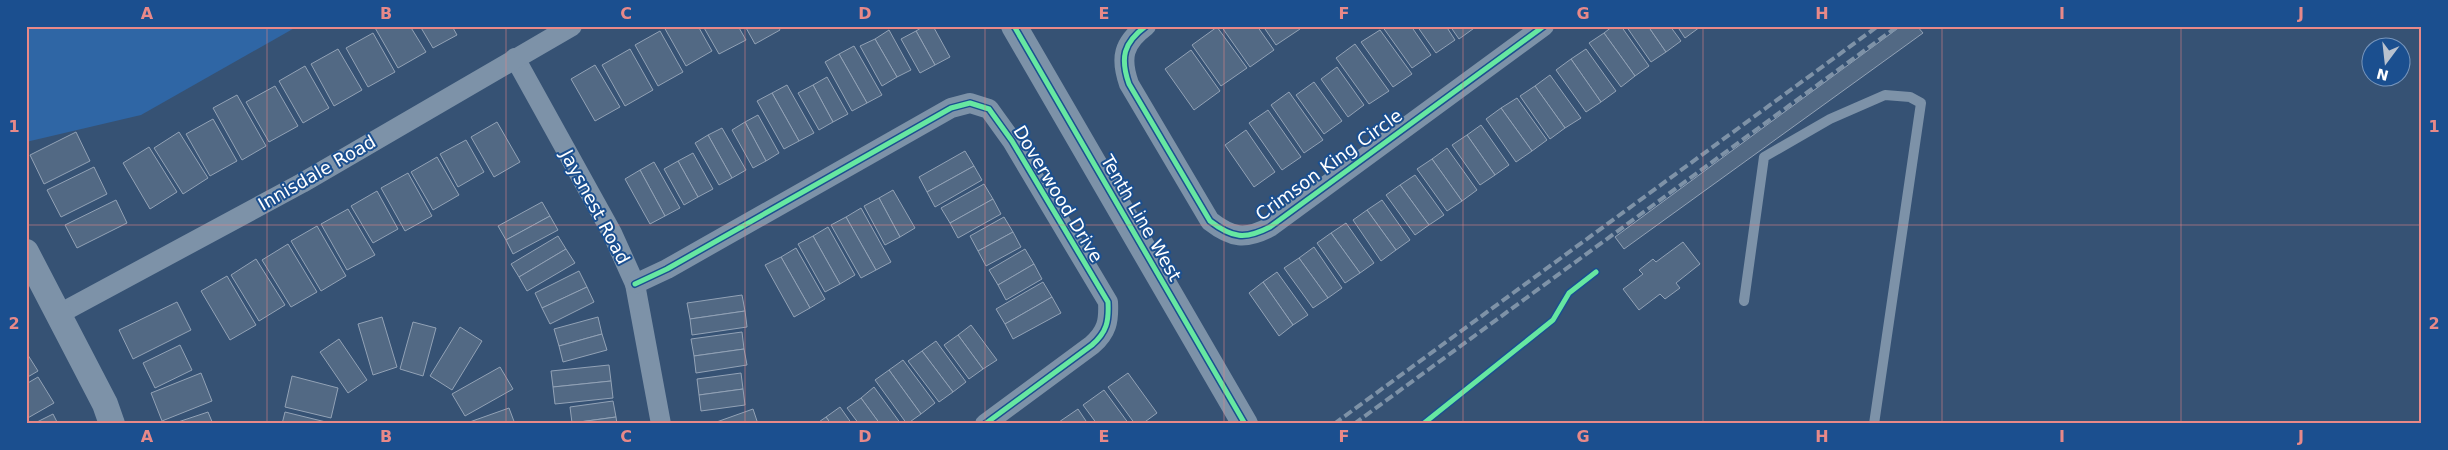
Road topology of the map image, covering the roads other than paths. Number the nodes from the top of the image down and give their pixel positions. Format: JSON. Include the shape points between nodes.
{"nodes":[{"id":1,"x":572,"y":26,"type":"edge"},
{"id":2,"x":1014,"y":26,"type":"edge"},
{"id":3,"x":1146,"y":26,"type":"edge"},
{"id":4,"x":1544,"y":26,"type":"edge"},
{"id":5,"x":515,"y":58,"type":"junction"},
{"id":6,"x":26,"y":252,"type":"edge"},
{"id":7,"x":634,"y":284,"type":"junction"},
{"id":8,"x":1744,"y":301,"type":"dead end"},
{"id":9,"x":59,"y":314,"type":"junction"},
{"id":10,"x":112,"y":424,"type":"edge"},
{"id":11,"x":661,"y":424,"type":"edge"},
{"id":12,"x":985,"y":424,"type":"edge"},
{"id":13,"x":1245,"y":424,"type":"edge"},
{"id":14,"x":1874,"y":424,"type":"edge"}],
"edges":[{"from":1,"to":5,"type":"street","name":"Innisdale Road"},
{"from":2,"to":13,"type":"street","name":"Tenth Line West"},
{"from":3,"to":4,"type":"street","name":"Crimson King Circle","via":[[1130,40],[1125,52],[1125,73],[1129,84],[1210,221],[1225,233],[1240,236],[1270,227]]},
{"from":5,"to":7,"type":"street","name":"Jaysnest Road","via":[[612,233]]},
{"from":5,"to":9,"type":"street","name":"Innisdale Road","via":[[302,183]]},
{"from":6,"to":9,"type":"street"},
{"from":7,"to":11,"type":"street","name":"Jaysnest Road"},
{"from":7,"to":12,"type":"street","name":"Doverwood Drive","via":[[667,269],[951,108],[970,103],[989,109],[1012,141],[1108,302],[1109,321],[1102,337]]},
{"from":8,"to":14,"type":"lane","via":[[1764,157],[1830,120],[1885,95],[1910,97],[1921,103]]},
{"from":9,"to":10,"type":"street"}]}
